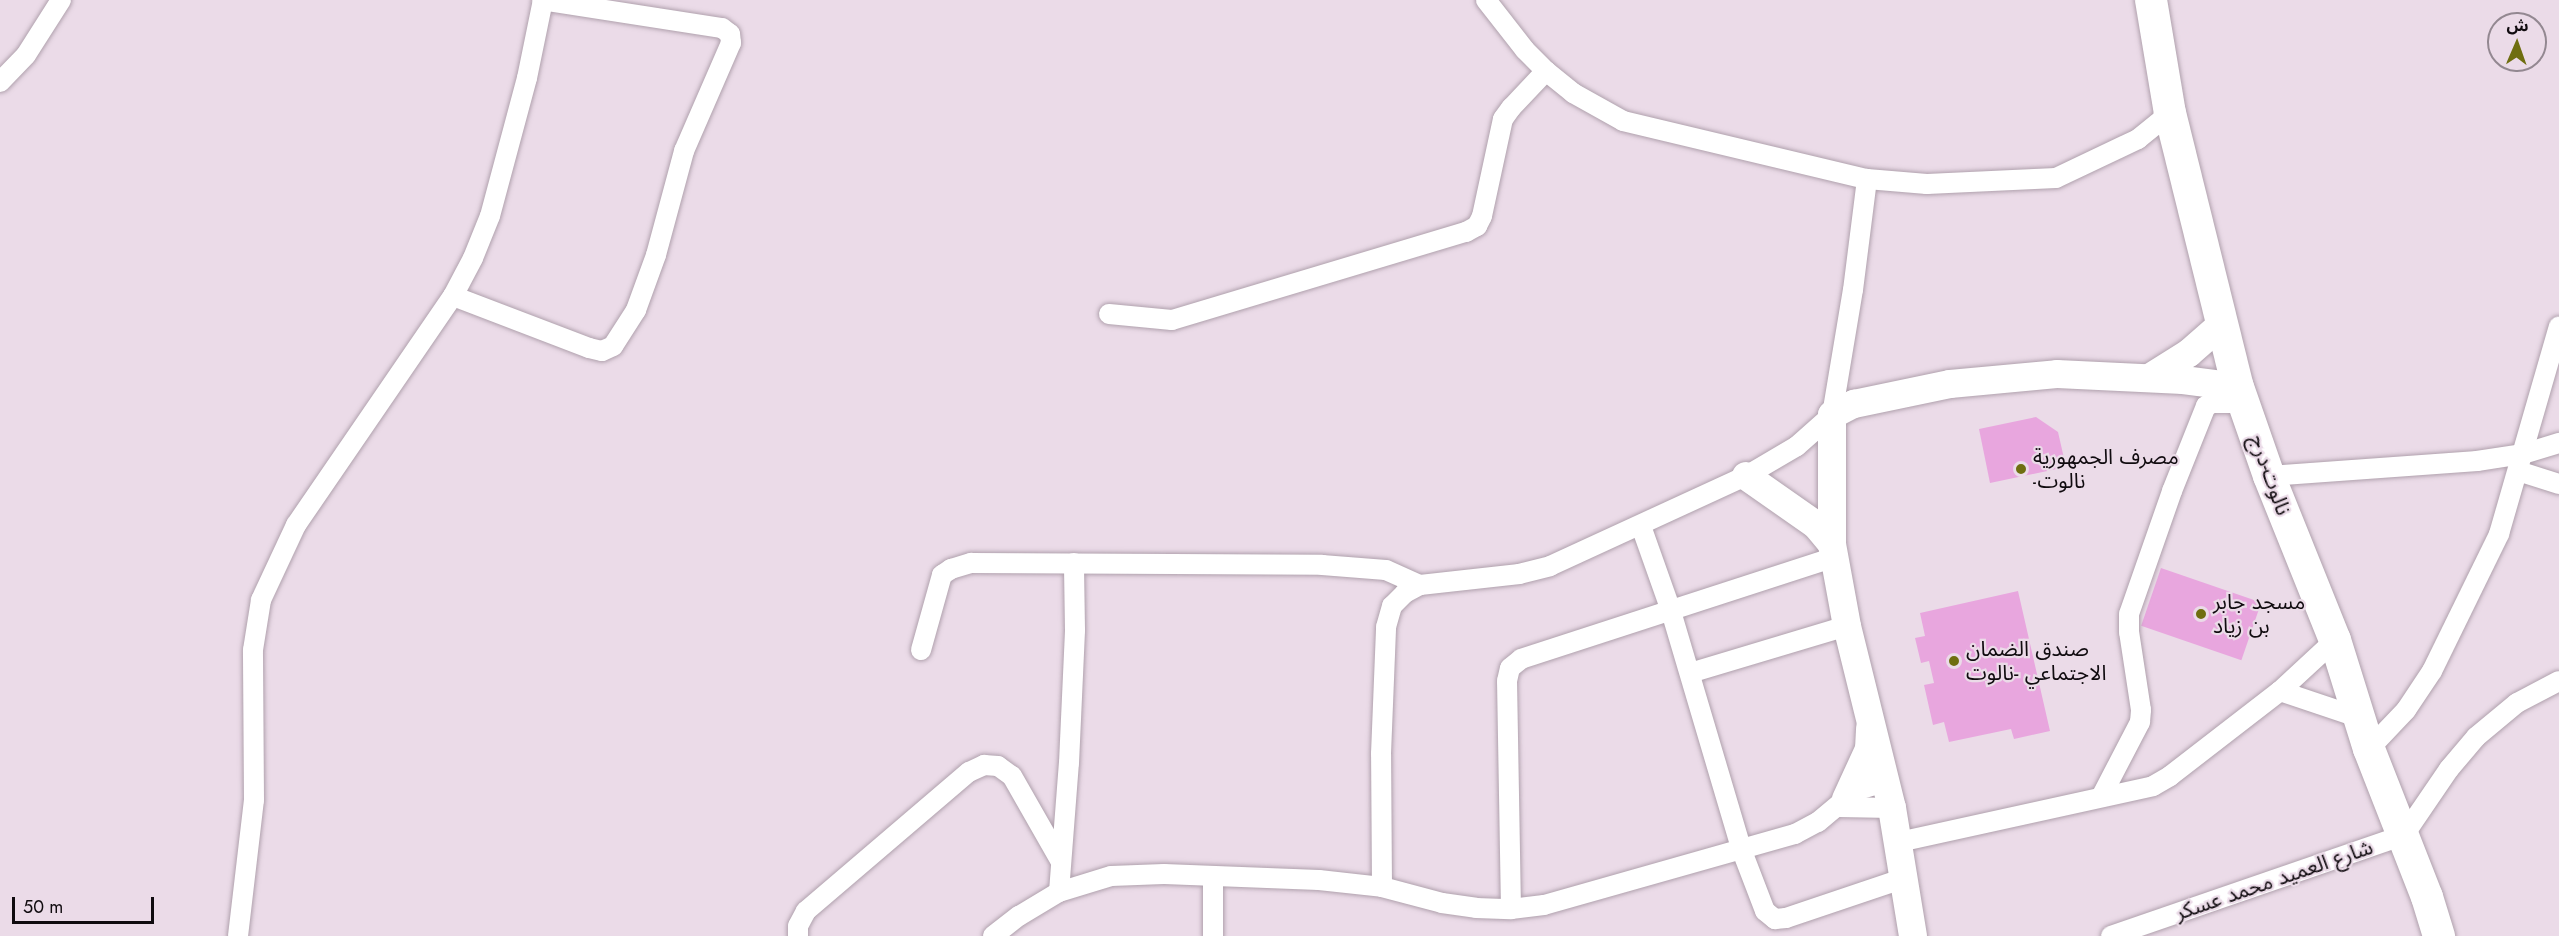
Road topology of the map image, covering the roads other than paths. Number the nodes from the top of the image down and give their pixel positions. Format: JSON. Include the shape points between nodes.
{"nodes":[{"id":1,"x":61,"y":0,"type":"edge"},
{"id":2,"x":543,"y":0,"type":"edge"},
{"id":3,"x":1486,"y":0,"type":"edge"},
{"id":4,"x":2151,"y":0,"type":"edge"},
{"id":5,"x":1546,"y":71,"type":"junction"},
{"id":6,"x":0,"y":82,"type":"edge"},
{"id":7,"x":2170,"y":113,"type":"junction"},
{"id":8,"x":1867,"y":179,"type":"junction"},
{"id":9,"x":453,"y":296,"type":"junction"},
{"id":10,"x":1109,"y":314,"type":"dead end"},
{"id":11,"x":2222,"y":324,"type":"junction"},
{"id":12,"x":2559,"y":326,"type":"edge"},
{"id":13,"x":2149,"y":378,"type":"junction"},
{"id":14,"x":2242,"y":395,"type":"junction"},
{"id":15,"x":1832,"y":415,"type":"junction"},
{"id":16,"x":2559,"y":443,"type":"edge"},
{"id":17,"x":2521,"y":463,"type":"junction"},
{"id":18,"x":1746,"y":476,"type":"junction"},
{"id":19,"x":2269,"y":476,"type":"junction"},
{"id":20,"x":2559,"y":483,"type":"edge"},
{"id":21,"x":1641,"y":526,"type":"junction"},
{"id":22,"x":1833,"y":551,"type":"junction"},
{"id":23,"x":1074,"y":563,"type":"junction"},
{"id":24,"x":1420,"y":585,"type":"junction"},
{"id":25,"x":1670,"y":608,"type":"junction"},
{"id":26,"x":1847,"y":626,"type":"junction"},
{"id":27,"x":2335,"y":640,"type":"junction"},
{"id":28,"x":921,"y":650,"type":"dead end"},
{"id":29,"x":1690,"y":673,"type":"junction"},
{"id":30,"x":2559,"y":681,"type":"edge"},
{"id":31,"x":2280,"y":691,"type":"junction"},
{"id":32,"x":2360,"y":718,"type":"junction"},
{"id":33,"x":1871,"y":720,"type":"junction"},
{"id":34,"x":2369,"y":749,"type":"junction"},
{"id":35,"x":1889,"y":795,"type":"junction"},
{"id":36,"x":2101,"y":797,"type":"junction"},
{"id":37,"x":1842,"y":803,"type":"junction"},
{"id":38,"x":2404,"y":835,"type":"junction"},
{"id":39,"x":1899,"y":842,"type":"junction"},
{"id":40,"x":1742,"y":851,"type":"junction"},
{"id":41,"x":1061,"y":862,"type":"junction"},
{"id":42,"x":1213,"y":876,"type":"junction"},
{"id":43,"x":1905,"y":878,"type":"junction"},
{"id":44,"x":1382,"y":887,"type":"junction"},
{"id":45,"x":1059,"y":892,"type":"junction"},
{"id":46,"x":1511,"y":909,"type":"junction"},
{"id":47,"x":238,"y":936,"type":"edge"},
{"id":48,"x":798,"y":936,"type":"edge"},
{"id":49,"x":993,"y":936,"type":"edge"},
{"id":50,"x":1213,"y":936,"type":"edge"},
{"id":51,"x":1913,"y":936,"type":"edge"},
{"id":52,"x":2110,"y":936,"type":"edge"},
{"id":53,"x":2439,"y":936,"type":"edge"}],
"edges":[{"from":1,"to":6,"type":"street","via":[[26,55]]},
{"from":2,"to":9,"type":"street","via":[[490,216]]},
{"from":2,"to":9,"type":"street","via":[[722,28],[730,34],[731,44],[684,151],[656,255],[636,310],[613,346],[602,351],[590,348]]},
{"from":3,"to":5,"type":"street"},
{"from":4,"to":7,"type":"main road","name":"نالوت-درج"},
{"from":5,"to":8,"type":"street","via":[[1573,93],[1623,121]]},
{"from":5,"to":10,"type":"street","via":[[1503,119],[1482,216],[1478,225],[1467,232],[1172,320]]},
{"from":7,"to":8,"type":"street","via":[[2138,139],[2056,178],[1927,184]]},
{"from":7,"to":11,"type":"main road","name":"نالوت-درج"},
{"from":8,"to":15,"type":"street"},
{"from":9,"to":47,"type":"street","via":[[296,525],[261,600],[253,650],[254,800]]},
{"from":11,"to":13,"type":"street","via":[[2188,353]]},
{"from":11,"to":14,"type":"main road","name":"نالوت-درج"},
{"from":12,"to":17,"type":"street"},
{"from":13,"to":14,"type":"street"},
{"from":13,"to":15,"type":"street","via":[[2057,374],[1950,384],[1854,404]]},
{"from":14,"to":19,"type":"main road","name":"نالوت-درج"},
{"from":14,"to":36,"type":"street","via":[[2206,406],[2172,491],[2130,614],[2140,722]]},
{"from":15,"to":18,"type":"street","via":[[1797,446]]},
{"from":15,"to":22,"type":"street"},
{"from":16,"to":17,"type":"street"},
{"from":17,"to":19,"type":"street","via":[[2477,461]]},
{"from":17,"to":20,"type":"street"},
{"from":17,"to":34,"type":"street","via":[[2499,534],[2432,670],[2406,710]]},
{"from":18,"to":21,"type":"street"},
{"from":18,"to":22,"type":"street","via":[[1816,525]]},
{"from":19,"to":27,"type":"main road","name":"نالوت-درج"},
{"from":21,"to":24,"type":"street","via":[[1550,566],[1519,574]]},
{"from":21,"to":25,"type":"street"},
{"from":22,"to":25,"type":"street"},
{"from":22,"to":26,"type":"street"},
{"from":23,"to":24,"type":"street","via":[[1368,567],[1396,573]]},
{"from":23,"to":28,"type":"street","via":[[981,563],[951,569],[937,585]]},
{"from":23,"to":41,"type":"street","via":[[1074,641]]},
{"from":24,"to":44,"type":"street","via":[[1405,592],[1392,606],[1386,627],[1381,754]]},
{"from":25,"to":29,"type":"street"},
{"from":25,"to":46,"type":"street","via":[[1521,659],[1510,668],[1507,681]]},
{"from":26,"to":29,"type":"street"},
{"from":26,"to":33,"type":"street"},
{"from":27,"to":31,"type":"street"},
{"from":27,"to":32,"type":"main road","name":"نالوت-درج"},
{"from":29,"to":40,"type":"street"},
{"from":30,"to":38,"type":"street","via":[[2517,703],[2476,737]]},
{"from":31,"to":32,"type":"street"},
{"from":31,"to":36,"type":"street","via":[[2170,776],[2153,786]]},
{"from":32,"to":34,"type":"main road","name":"نالوت-درج"},
{"from":33,"to":35,"type":"street"},
{"from":33,"to":37,"type":"street","via":[[1869,749]]},
{"from":34,"to":38,"type":"main road","name":"نالوت-درج"},
{"from":35,"to":37,"type":"street"},
{"from":35,"to":37,"type":"street","via":[[1864,787]]},
{"from":35,"to":39,"type":"street"},
{"from":36,"to":39,"type":"street"},
{"from":37,"to":40,"type":"street","via":[[1795,834]]},
{"from":38,"to":52,"type":"street","name":"شارع العميد محمد عسكر"},
{"from":38,"to":53,"type":"main road","name":"نالوت-درج"},
{"from":39,"to":43,"type":"street"},
{"from":40,"to":43,"type":"street","via":[[1765,911],[1775,919]]},
{"from":40,"to":46,"type":"street","via":[[1544,905]]},
{"from":41,"to":45,"type":"street"},
{"from":41,"to":48,"type":"street","via":[[1012,776],[998,766],[984,765],[969,772],[806,910]]},
{"from":42,"to":44,"type":"street"},
{"from":42,"to":45,"type":"street","via":[[1110,876]]},
{"from":42,"to":50,"type":"street"},
{"from":43,"to":51,"type":"street"},
{"from":44,"to":46,"type":"street","via":[[1442,903]]},
{"from":45,"to":49,"type":"street"}]}
